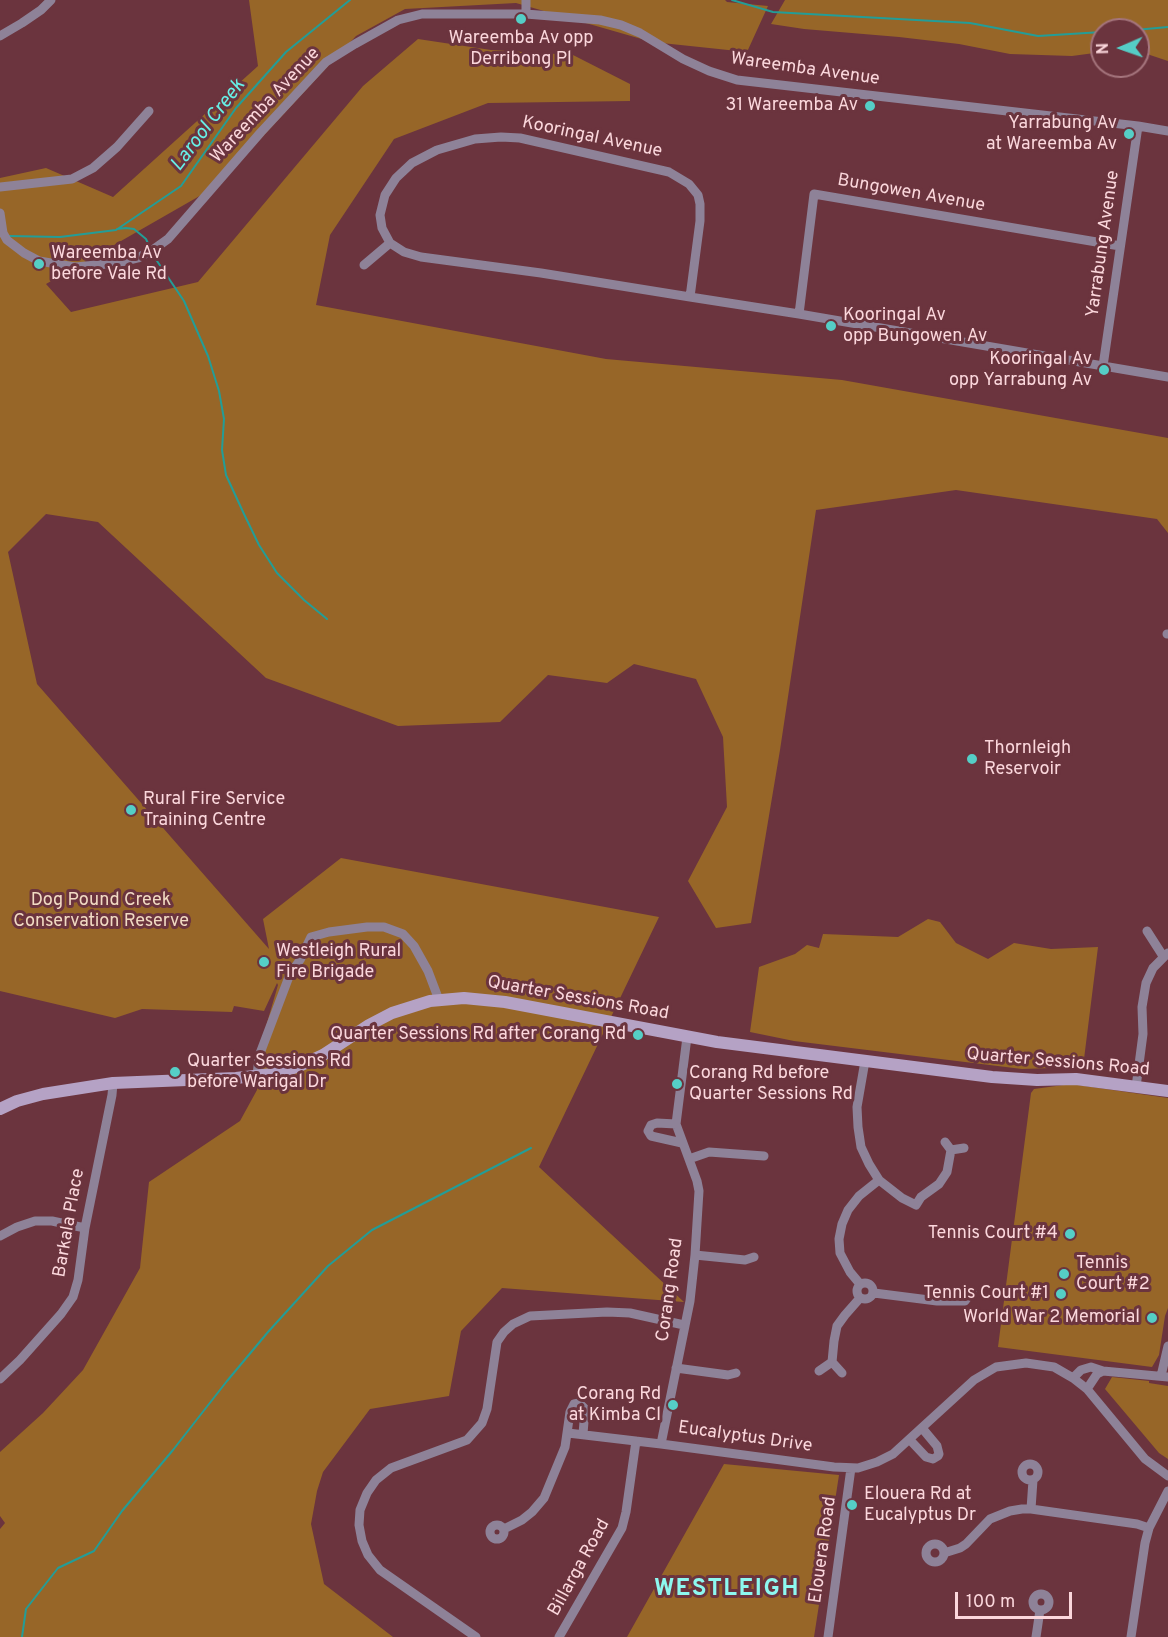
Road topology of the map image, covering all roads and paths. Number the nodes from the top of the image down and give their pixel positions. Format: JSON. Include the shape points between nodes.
{"nodes":[{"id":1,"x":51,"y":0,"type":"edge"},
{"id":2,"x":526,"y":0,"type":"edge"},
{"id":3,"x":526,"y":14,"type":"junction"},
{"id":4,"x":0,"y":36,"type":"edge"},
{"id":5,"x":149,"y":111,"type":"dead end"},
{"id":6,"x":1138,"y":126,"type":"junction"},
{"id":7,"x":1168,"y":131,"type":"edge"},
{"id":8,"x":0,"y":187,"type":"edge"},
{"id":9,"x":0,"y":213,"type":"edge"},
{"id":10,"x":390,"y":243,"type":"junction"},
{"id":11,"x":1120,"y":246,"type":"junction"},
{"id":12,"x":364,"y":265,"type":"dead end"},
{"id":13,"x":690,"y":297,"type":"junction"},
{"id":14,"x":799,"y":314,"type":"junction"},
{"id":15,"x":1103,"y":366,"type":"junction"},
{"id":16,"x":1168,"y":377,"type":"edge"},
{"id":17,"x":1147,"y":931,"type":"dead end"},
{"id":18,"x":1166,"y":954,"type":"edge"},
{"id":19,"x":295,"y":967,"type":"junction"},
{"id":20,"x":305,"y":970,"type":"dead end"},
{"id":21,"x":440,"y":1000,"type":"junction"},
{"id":22,"x":687,"y":1037,"type":"junction"},
{"id":23,"x":865,"y":1061,"type":"junction"},
{"id":24,"x":257,"y":1076,"type":"junction"},
{"id":25,"x":113,"y":1083,"type":"junction"},
{"id":26,"x":1136,"y":1087,"type":"junction"},
{"id":27,"x":1168,"y":1091,"type":"edge"},
{"id":28,"x":0,"y":1109,"type":"edge"},
{"id":29,"x":676,"y":1124,"type":"junction"},
{"id":30,"x":682,"y":1143,"type":"junction"},
{"id":31,"x":964,"y":1148,"type":"dead end"},
{"id":32,"x":764,"y":1156,"type":"dead end"},
{"id":33,"x":689,"y":1158,"type":"junction"},
{"id":34,"x":879,"y":1180,"type":"junction"},
{"id":35,"x":85,"y":1228,"type":"junction"},
{"id":36,"x":0,"y":1236,"type":"edge"},
{"id":37,"x":695,"y":1255,"type":"junction"},
{"id":38,"x":754,"y":1257,"type":"dead end"},
{"id":39,"x":860,"y":1284,"type":"junction"},
{"id":40,"x":972,"y":1291,"type":"dead end"},
{"id":41,"x":874,"y":1293,"type":"junction"},
{"id":42,"x":860,"y":1298,"type":"junction"},
{"id":43,"x":964,"y":1301,"type":"junction"},
{"id":44,"x":969,"y":1310,"type":"dead end"},
{"id":45,"x":684,"y":1325,"type":"junction"},
{"id":46,"x":1168,"y":1346,"type":"edge"},
{"id":47,"x":832,"y":1362,"type":"junction"},
{"id":48,"x":676,"y":1368,"type":"junction"},
{"id":49,"x":819,"y":1371,"type":"dead end"},
{"id":50,"x":1103,"y":1371,"type":"junction"},
{"id":51,"x":736,"y":1373,"type":"dead end"},
{"id":52,"x":842,"y":1373,"type":"dead end"},
{"id":53,"x":1164,"y":1376,"type":"edge"},
{"id":54,"x":1073,"y":1378,"type":"junction"},
{"id":55,"x":0,"y":1379,"type":"edge"},
{"id":56,"x":1087,"y":1389,"type":"junction"},
{"id":57,"x":922,"y":1428,"type":"junction"},
{"id":58,"x":568,"y":1433,"type":"junction"},
{"id":59,"x":583,"y":1434,"type":"junction"},
{"id":60,"x":910,"y":1440,"type":"junction"},
{"id":61,"x":636,"y":1441,"type":"junction"},
{"id":62,"x":661,"y":1444,"type":"junction"},
{"id":63,"x":851,"y":1468,"type":"junction"},
{"id":64,"x":1168,"y":1476,"type":"edge"},
{"id":65,"x":1033,"y":1480,"type":"dead end"},
{"id":66,"x":1168,"y":1491,"type":"edge"},
{"id":67,"x":1030,"y":1509,"type":"junction"},
{"id":68,"x":1149,"y":1528,"type":"junction"},
{"id":69,"x":504,"y":1529,"type":"dead end"},
{"id":70,"x":944,"y":1553,"type":"dead end"},
{"id":71,"x":1040,"y":1610,"type":"dead end"},
{"id":72,"x":476,"y":1637,"type":"edge"},
{"id":73,"x":559,"y":1637,"type":"edge"},
{"id":74,"x":828,"y":1637,"type":"edge"},
{"id":75,"x":1036,"y":1637,"type":"edge"},
{"id":76,"x":1131,"y":1637,"type":"edge"}],
"edges":[{"from":1,"to":4,"type":"street"},
{"from":2,"to":3,"type":"street"},
{"from":3,"to":6,"type":"street","name":"Wareemba Avenue","via":[[592,18],[621,25],[683,59],[736,80]]},
{"from":3,"to":9,"type":"street","name":"Wareemba Avenue","via":[[422,14],[398,20],[326,62],[168,238],[138,258],[75,267],[39,261],[9,242],[3,233]]},
{"from":5,"to":8,"type":"street","via":[[117,147],[93,168],[72,179]]},
{"from":6,"to":7,"type":"street","name":"Wareemba Avenue"},
{"from":6,"to":11,"type":"street","name":"Yarrabung Avenue"},
{"from":10,"to":12,"type":"street"},
{"from":10,"to":13,"type":"street","via":[[421,256]]},
{"from":10,"to":13,"type":"street","name":"Kooringal Avenue","via":[[380,215],[385,195],[412,163],[437,150],[475,139],[520,138],[669,172],[689,184],[700,204]]},
{"from":11,"to":14,"type":"street","name":"Bungowen Avenue","via":[[814,194]]},
{"from":11,"to":15,"type":"street","name":"Yarrabung Avenue"},
{"from":13,"to":14,"type":"street"},
{"from":14,"to":15,"type":"street"},
{"from":15,"to":16,"type":"street"},
{"from":17,"to":18,"type":"street"},
{"from":18,"to":26,"type":"street","via":[[1146,983]]},
{"from":19,"to":20,"type":"street"},
{"from":19,"to":21,"type":"street","via":[[311,937],[351,928],[384,927],[403,934],[414,946]]},
{"from":19,"to":24,"type":"street","via":[[259,1056]]},
{"from":21,"to":22,"type":"main road","name":"Quarter Sessions Road","via":[[492,1000]]},
{"from":21,"to":24,"type":"main road","name":"Quarter Sessions Road","via":[[392,1013],[309,1062]]},
{"from":22,"to":23,"type":"main road","name":"Quarter Sessions Road"},
{"from":22,"to":29,"type":"street","name":"Corang Road"},
{"from":23,"to":26,"type":"main road","name":"Quarter Sessions Road","via":[[992,1077],[1076,1079]]},
{"from":23,"to":34,"type":"street","via":[[857,1107],[858,1127],[861,1147]]},
{"from":24,"to":25,"type":"main road","name":"Quarter Sessions Road"},
{"from":25,"to":28,"type":"main road","name":"Quarter Sessions Road","via":[[43,1094]]},
{"from":25,"to":35,"type":"street","name":"Barkala Place"},
{"from":26,"to":27,"type":"main road","name":"Quarter Sessions Road"},
{"from":29,"to":30,"type":"street","name":"Corang Road"},
{"from":29,"to":30,"type":"street","via":[[657,1123],[648,1131],[651,1136]]},
{"from":30,"to":33,"type":"street","name":"Corang Road"},
{"from":31,"to":34,"type":"street","via":[[948,1146],[944,1178],[916,1205]]},
{"from":32,"to":33,"type":"street","via":[[709,1152]]},
{"from":33,"to":37,"type":"street","name":"Corang Road","via":[[699,1191]]},
{"from":34,"to":39,"type":"street","via":[[848,1210],[839,1239],[840,1253]]},
{"from":35,"to":36,"type":"street","via":[[35,1221]]},
{"from":35,"to":55,"type":"street","name":"Barkala Place","via":[[73,1297]]},
{"from":37,"to":38,"type":"street","via":[[745,1260]]},
{"from":37,"to":45,"type":"street","name":"Corang Road"},
{"from":39,"to":41,"type":"street","via":[[870,1284]]},
{"from":39,"to":42,"type":"street"},
{"from":40,"to":43,"type":"street"},
{"from":41,"to":42,"type":"street","via":[[869,1299]]},
{"from":41,"to":43,"type":"street"},
{"from":42,"to":47,"type":"street","via":[[837,1326]]},
{"from":43,"to":44,"type":"street"},
{"from":45,"to":48,"type":"street","name":"Corang Road"},
{"from":45,"to":72,"type":"street","via":[[607,1312],[530,1316],[513,1324],[497,1342],[487,1409],[482,1423],[468,1440],[391,1468],[367,1493],[359,1525],[368,1555],[380,1570]]},
{"from":46,"to":53,"type":"street"},
{"from":47,"to":49,"type":"street"},
{"from":47,"to":52,"type":"street"},
{"from":48,"to":51,"type":"street"},
{"from":48,"to":62,"type":"street","name":"Corang Road"},
{"from":50,"to":53,"type":"street"},
{"from":50,"to":54,"type":"street","via":[[1085,1368]]},
{"from":50,"to":56,"type":"street"},
{"from":54,"to":56,"type":"street","name":"Eucalyptus Drive"},
{"from":54,"to":57,"type":"street","name":"Eucalyptus Drive","via":[[1054,1367],[1026,1363],[996,1367],[974,1380]]},
{"from":56,"to":64,"type":"street","name":"Eucalyptus Drive","via":[[1145,1459]]},
{"from":57,"to":60,"type":"street","name":"Eucalyptus Drive"},
{"from":57,"to":60,"type":"street","via":[[937,1446],[938,1456],[926,1457]]},
{"from":58,"to":59,"type":"street","name":"Eucalyptus Drive"},
{"from":58,"to":59,"type":"street","via":[[572,1406],[579,1403],[585,1409]]},
{"from":58,"to":69,"type":"street","via":[[544,1498],[522,1520]]},
{"from":59,"to":61,"type":"street","name":"Eucalyptus Drive"},
{"from":60,"to":63,"type":"street","name":"Eucalyptus Drive","via":[[886,1458]]},
{"from":61,"to":62,"type":"street","name":"Eucalyptus Drive"},
{"from":61,"to":73,"type":"street","name":"Billarga Road","via":[[622,1528]]},
{"from":62,"to":63,"type":"street","name":"Eucalyptus Drive"},
{"from":63,"to":74,"type":"street","name":"Elouera Road"},
{"from":65,"to":67,"type":"street"},
{"from":66,"to":68,"type":"street"},
{"from":67,"to":68,"type":"street"},
{"from":67,"to":70,"type":"street","via":[[997,1515],[984,1523],[966,1544]]},
{"from":68,"to":76,"type":"street"},
{"from":71,"to":75,"type":"street"}]}
